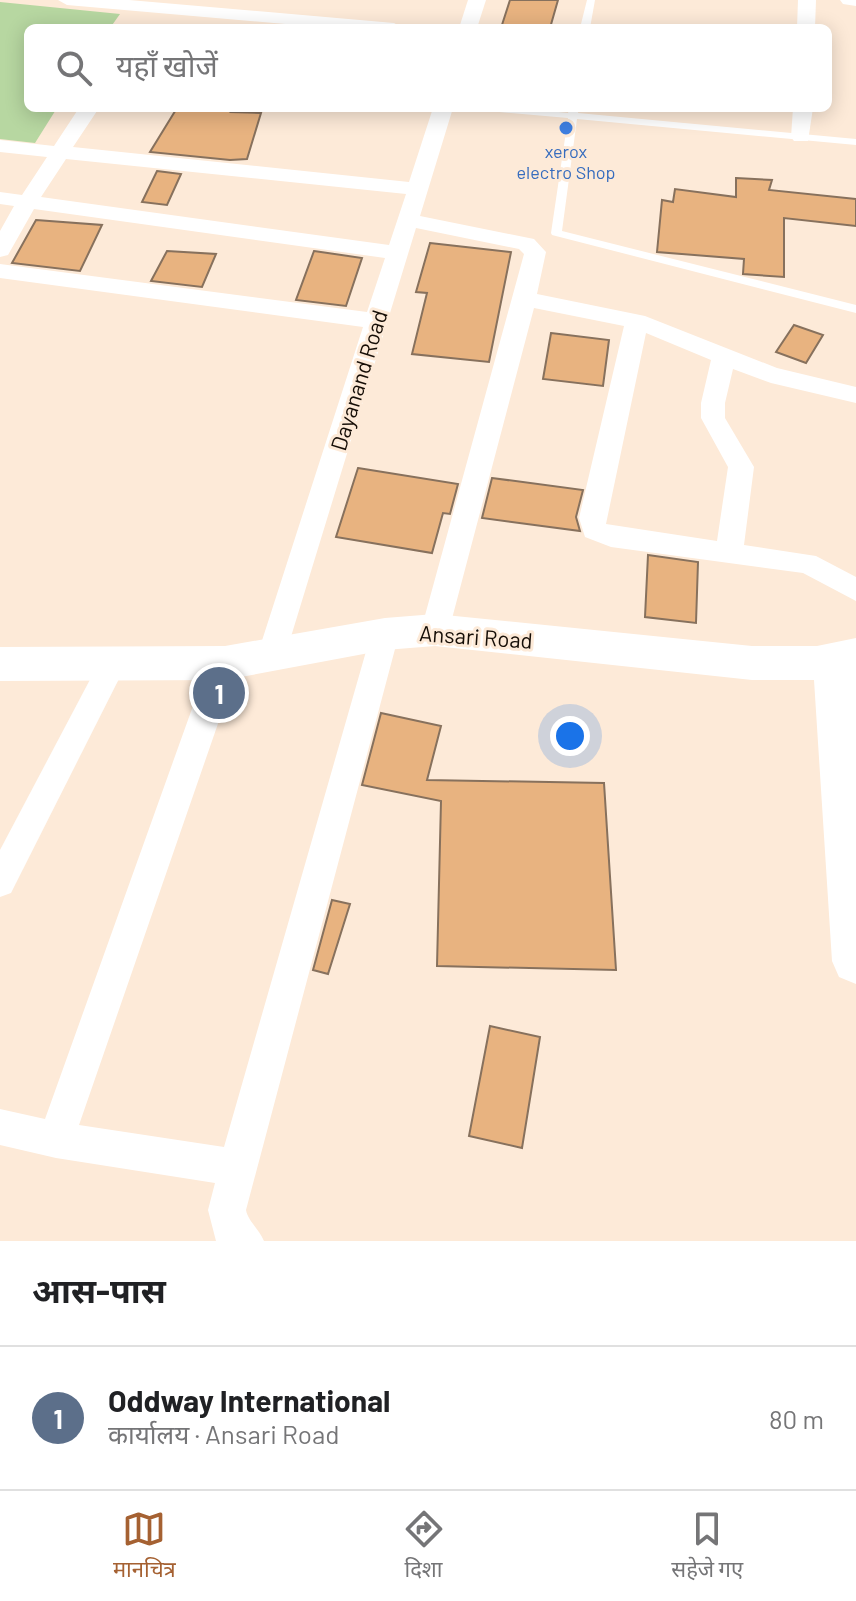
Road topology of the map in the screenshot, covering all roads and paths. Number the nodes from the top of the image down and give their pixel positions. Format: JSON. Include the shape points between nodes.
{"nodes":[{"id":1,"x":67,"y":0,"type":"edge"},
{"id":2,"x":477,"y":0,"type":"edge"},
{"id":3,"x":591,"y":0,"type":"edge"},
{"id":4,"x":807,"y":0,"type":"edge"},
{"id":5,"x":849,"y":0,"type":"edge"},
{"id":6,"x":856,"y":1,"type":"edge"},
{"id":7,"x":148,"y":4,"type":"edge"},
{"id":8,"x":137,"y":24,"type":"edge"},
{"id":9,"x":382,"y":24,"type":"edge"},
{"id":10,"x":469,"y":24,"type":"edge"},
{"id":11,"x":586,"y":24,"type":"edge"},
{"id":12,"x":806,"y":24,"type":"edge"},
{"id":13,"x":87,"y":112,"type":"edge"},
{"id":14,"x":442,"y":112,"type":"edge"},
{"id":15,"x":573,"y":112,"type":"edge"},
{"id":16,"x":803,"y":112,"type":"edge"},
{"id":17,"x":801,"y":137,"type":"junction"},
{"id":18,"x":856,"y":142,"type":"edge"},
{"id":19,"x":0,"y":146,"type":"edge"},
{"id":20,"x":62,"y":153,"type":"junction"},
{"id":21,"x":418,"y":189,"type":"junction"},
{"id":22,"x":0,"y":198,"type":"edge"},
{"id":23,"x":28,"y":201,"type":"junction"},
{"id":24,"x":410,"y":220,"type":"junction"},
{"id":25,"x":0,"y":250,"type":"edge"},
{"id":26,"x":398,"y":253,"type":"junction"},
{"id":27,"x":0,"y":271,"type":"edge"},
{"id":28,"x":525,"y":299,"type":"junction"},
{"id":29,"x":856,"y":309,"type":"edge"},
{"id":30,"x":376,"y":321,"type":"junction"},
{"id":31,"x":637,"y":321,"type":"junction"},
{"id":32,"x":724,"y":357,"type":"junction"},
{"id":33,"x":856,"y":395,"type":"edge"},
{"id":34,"x":729,"y":553,"type":"junction"},
{"id":35,"x":856,"y":590,"type":"edge"},
{"id":36,"x":435,"y":630,"type":"junction"},
{"id":37,"x":385,"y":634,"type":"junction"},
{"id":38,"x":272,"y":653,"type":"junction"},
{"id":39,"x":844,"y":659,"type":"edge"},
{"id":40,"x":113,"y":663,"type":"junction"},
{"id":41,"x":225,"y":663,"type":"junction"},
{"id":42,"x":0,"y":664,"type":"edge"},
{"id":43,"x":0,"y":882,"type":"edge"},
{"id":44,"x":856,"y":961,"type":"edge"},
{"id":45,"x":0,"y":1127,"type":"edge"},
{"id":46,"x":56,"y":1140,"type":"junction"},
{"id":47,"x":237,"y":1168,"type":"junction"},
{"id":48,"x":245,"y":1241,"type":"edge"}],
"edges":[{"from":1,"to":7,"type":"street"},
{"from":2,"to":10,"type":"street"},
{"from":3,"to":11,"type":"lane"},
{"from":4,"to":12,"type":"street"},
{"from":5,"to":6,"type":"street"},
{"from":7,"to":8,"type":"street"},
{"from":7,"to":9,"type":"street"},
{"from":13,"to":20,"type":"street"},
{"from":14,"to":21,"type":"street","name":"Dayanand Road"},
{"from":15,"to":17,"type":"lane"},
{"from":15,"to":29,"type":"lane","via":[[556,233]]},
{"from":16,"to":17,"type":"street"},
{"from":17,"to":18,"type":"lane"},
{"from":19,"to":20,"type":"street"},
{"from":20,"to":21,"type":"street"},
{"from":20,"to":23,"type":"street"},
{"from":21,"to":24,"type":"street","name":"Dayanand Road"},
{"from":22,"to":23,"type":"street"},
{"from":23,"to":25,"type":"street"},
{"from":23,"to":26,"type":"street"},
{"from":24,"to":26,"type":"street","name":"Dayanand Road"},
{"from":24,"to":28,"type":"street","via":[[532,246]]},
{"from":26,"to":30,"type":"street","name":"Dayanand Road"},
{"from":27,"to":30,"type":"street"},
{"from":28,"to":31,"type":"street"},
{"from":28,"to":36,"type":"street"},
{"from":30,"to":38,"type":"street","name":"Dayanand Road"},
{"from":31,"to":32,"type":"street"},
{"from":31,"to":34,"type":"street","via":[[592,518],[594,530],[611,537]]},
{"from":32,"to":33,"type":"street","via":[[771,375]]},
{"from":32,"to":34,"type":"street","via":[[713,418],[741,467]]},
{"from":34,"to":35,"type":"street","via":[[816,566]]},
{"from":36,"to":37,"type":"street","name":"Ansari Road"},
{"from":36,"to":39,"type":"street","name":"Ansari Road","via":[[752,663]]},
{"from":37,"to":38,"type":"street","name":"Ansari Road"},
{"from":37,"to":47,"type":"street"},
{"from":38,"to":41,"type":"street","name":"Ansari Road"},
{"from":39,"to":44,"type":"street"},
{"from":40,"to":41,"type":"street","name":"Ansari Road"},
{"from":40,"to":42,"type":"street","name":"Ansari Road"},
{"from":40,"to":43,"type":"street"},
{"from":41,"to":46,"type":"street"},
{"from":45,"to":46,"type":"street"},
{"from":46,"to":47,"type":"street"},
{"from":47,"to":48,"type":"street","via":[[227,1210],[230,1228]]}]}
